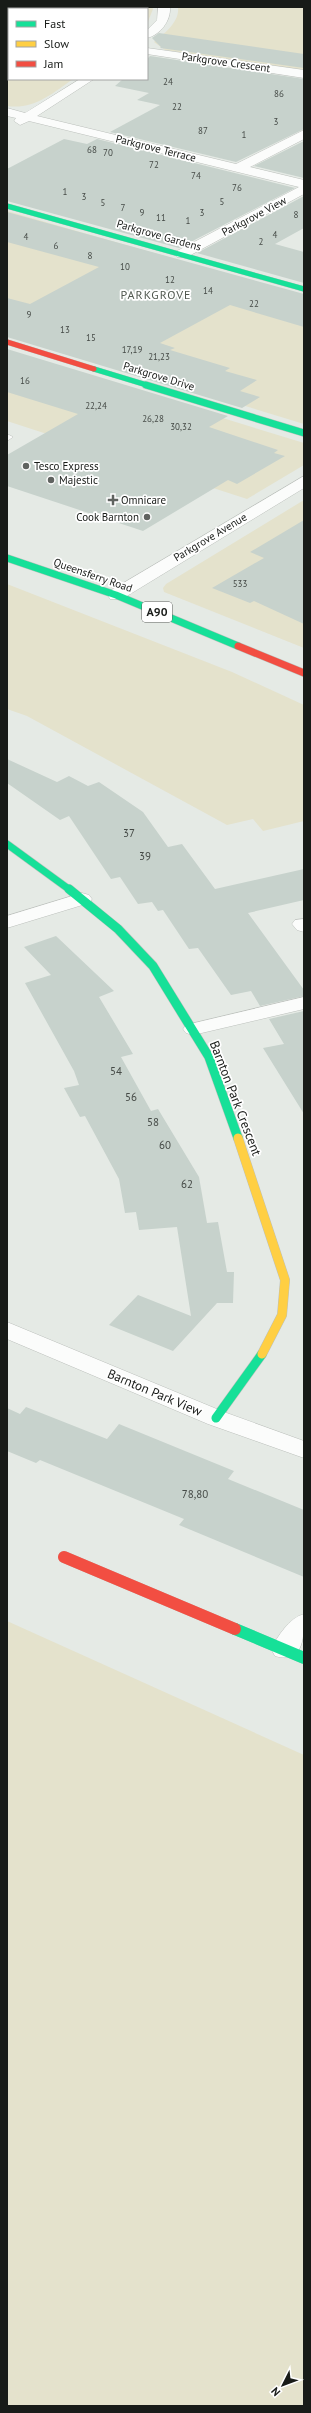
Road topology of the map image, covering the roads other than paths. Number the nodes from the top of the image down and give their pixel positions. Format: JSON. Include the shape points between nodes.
{"nodes":[{"id":1,"x":164,"y":7,"type":"edge"},
{"id":2,"x":148,"y":34,"type":"edge"},
{"id":3,"x":148,"y":52,"type":"edge"},
{"id":4,"x":304,"y":74,"type":"edge"},
{"id":5,"x":86,"y":80,"type":"edge"},
{"id":6,"x":7,"y":112,"type":"edge"},
{"id":7,"x":28,"y":117,"type":"junction"},
{"id":8,"x":7,"y":128,"type":"edge"},
{"id":9,"x":304,"y":134,"type":"edge"},
{"id":10,"x":238,"y":168,"type":"junction"},
{"id":11,"x":304,"y":184,"type":"edge"},
{"id":12,"x":304,"y":189,"type":"edge"},
{"id":13,"x":7,"y":206,"type":"edge"},
{"id":14,"x":182,"y":254,"type":"junction"},
{"id":15,"x":304,"y":289,"type":"edge"},
{"id":16,"x":7,"y":342,"type":"edge"},
{"id":17,"x":304,"y":433,"type":"edge"},
{"id":18,"x":304,"y":480,"type":"edge"},
{"id":19,"x":7,"y":558,"type":"edge"},
{"id":20,"x":116,"y":596,"type":"junction"},
{"id":21,"x":304,"y":673,"type":"edge"},
{"id":22,"x":7,"y":844,"type":"edge"},
{"id":23,"x":82,"y":898,"type":"junction"},
{"id":24,"x":7,"y":922,"type":"edge"},
{"id":25,"x":304,"y":1003,"type":"edge"},
{"id":26,"x":193,"y":1028,"type":"junction"},
{"id":27,"x":7,"y":1330,"type":"edge"},
{"id":28,"x":216,"y":1418,"type":"junction"},
{"id":29,"x":304,"y":1450,"type":"edge"},
{"id":30,"x":64,"y":1557,"type":"dead end"},
{"id":31,"x":304,"y":1623,"type":"edge"},
{"id":32,"x":294,"y":1654,"type":"edge"}],
"edges":[{"from":1,"to":2,"type":"street","via":[[164,17]]},
{"from":3,"to":4,"type":"street","name":"Parkgrove Crescent"},
{"from":5,"to":7,"type":"street"},
{"from":6,"to":7,"type":"street","name":"Parkgrove Terrace"},
{"from":7,"to":8,"type":"street"},
{"from":7,"to":10,"type":"street","name":"Parkgrove Terrace"},
{"from":9,"to":10,"type":"street"},
{"from":10,"to":11,"type":"street","name":"Parkgrove Terrace"},
{"from":12,"to":14,"type":"street","name":"Parkgrove View"},
{"from":13,"to":14,"type":"street","name":"Parkgrove Gardens"},
{"from":14,"to":15,"type":"street","name":"Parkgrove Gardens"},
{"from":16,"to":17,"type":"street","name":"Parkgrove Drive"},
{"from":18,"to":20,"type":"street","name":"Parkgrove Avenue"},
{"from":19,"to":20,"type":"street","name":"Queensferry Road","number":"A90"},
{"from":20,"to":21,"type":"street","name":"Queensferry Road","number":"A90"},
{"from":22,"to":23,"type":"street","name":"Barnton Park Crescent"},
{"from":23,"to":24,"type":"street"},
{"from":23,"to":26,"type":"street","name":"Barnton Park Crescent","via":[[118,929],[154,966]]},
{"from":25,"to":26,"type":"street"},
{"from":26,"to":28,"type":"street","name":"Barnton Park Crescent","via":[[209,1057],[285,1280],[282,1315],[267,1348]]},
{"from":27,"to":28,"type":"street","name":"Barnton Park View"},
{"from":28,"to":29,"type":"street","name":"Barnton Park View"},
{"from":30,"to":32,"type":"street"},
{"from":31,"to":32,"type":"street"}]}
